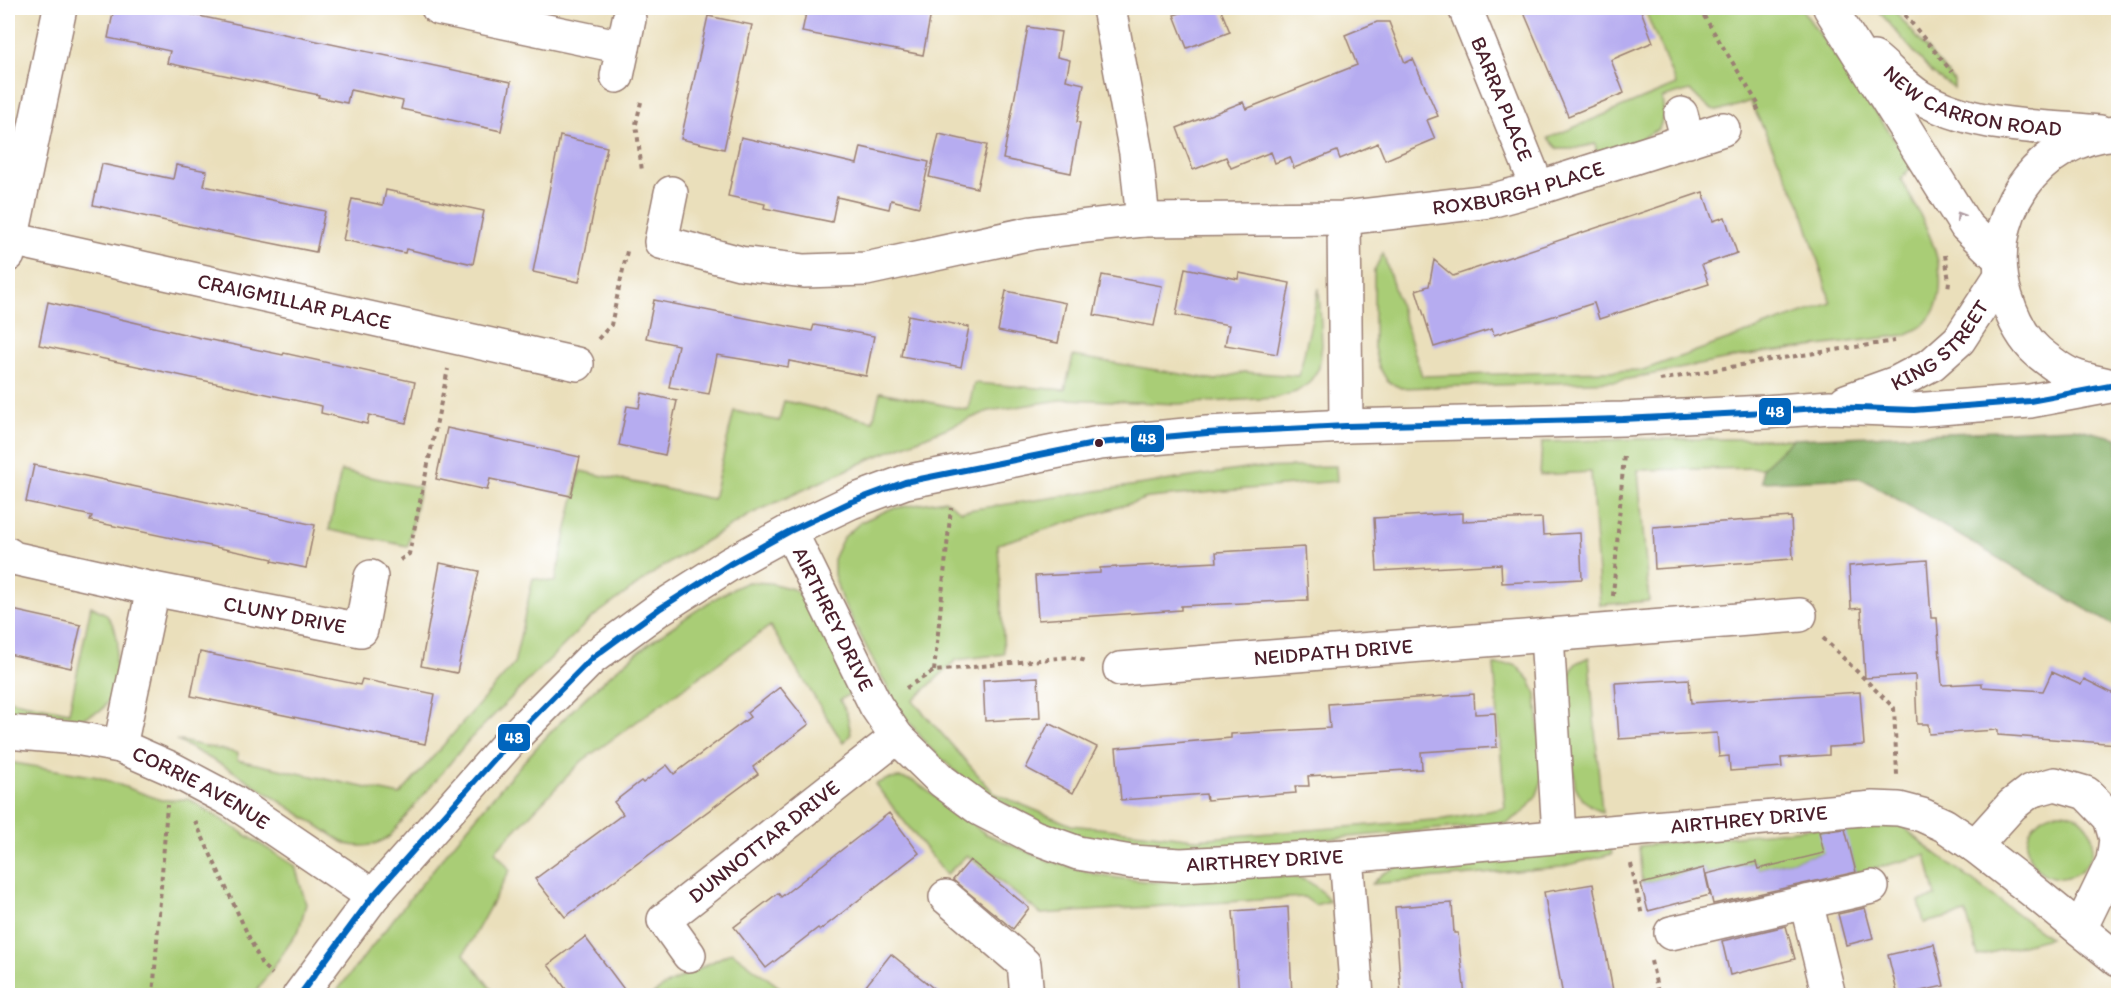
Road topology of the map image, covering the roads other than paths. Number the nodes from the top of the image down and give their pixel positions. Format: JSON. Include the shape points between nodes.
{"nodes":[{"id":1,"x":60,"y":8,"type":"edge"},
{"id":2,"x":438,"y":8,"type":"edge"},
{"id":3,"x":1108,"y":8,"type":"edge"},
{"id":4,"x":1465,"y":8,"type":"edge"},
{"id":5,"x":1830,"y":8,"type":"edge"},
{"id":6,"x":1848,"y":35,"type":"junction"},
{"id":7,"x":623,"y":48,"type":"dead end"},
{"id":8,"x":1723,"y":129,"type":"road end"},
{"id":9,"x":2117,"y":133,"type":"edge"},
{"id":10,"x":1538,"y":188,"type":"junction"},
{"id":11,"x":671,"y":194,"type":"dead end"},
{"id":12,"x":1344,"y":218,"type":"junction"},
{"id":13,"x":1143,"y":220,"type":"junction"},
{"id":14,"x":9,"y":247,"type":"edge"},
{"id":15,"x":2000,"y":268,"type":"junction"},
{"id":16,"x":577,"y":364,"type":"road end"},
{"id":17,"x":2114,"y":386,"type":"edge"},
{"id":18,"x":1830,"y":407,"type":"junction"},
{"id":19,"x":1346,"y":426,"type":"junction"},
{"id":20,"x":790,"y":531,"type":"junction"},
{"id":21,"x":8,"y":554,"type":"edge"},
{"id":22,"x":371,"y":577,"type":"road end"},
{"id":23,"x":153,"y":589,"type":"junction"},
{"id":24,"x":1800,"y":615,"type":"road end"},
{"id":25,"x":1548,"y":635,"type":"junction"},
{"id":26,"x":1120,"y":669,"type":"road end"},
{"id":27,"x":8,"y":732,"type":"edge"},
{"id":28,"x":897,"y":737,"type":"junction"},
{"id":29,"x":120,"y":746,"type":"junction"},
{"id":30,"x":1559,"y":835,"type":"junction"},
{"id":31,"x":1975,"y":846,"type":"junction"},
{"id":32,"x":1346,"y":856,"type":"junction"},
{"id":33,"x":1872,"y":887,"type":"dead end"},
{"id":34,"x":373,"y":896,"type":"junction"},
{"id":35,"x":946,"y":897,"type":"dead end"},
{"id":36,"x":1806,"y":902,"type":"junction"},
{"id":37,"x":2080,"y":929,"type":"junction"},
{"id":38,"x":1671,"y":933,"type":"dead end"},
{"id":39,"x":689,"y":955,"type":"dead end"},
{"id":40,"x":2118,"y":960,"type":"edge"},
{"id":41,"x":288,"y":988,"type":"edge"},
{"id":42,"x":1027,"y":996,"type":"edge"},
{"id":43,"x":1357,"y":996,"type":"edge"},
{"id":44,"x":1829,"y":996,"type":"edge"}],
"edges":[{"from":1,"to":14,"type":"street"},
{"from":2,"to":7,"type":"street"},
{"from":3,"to":13,"type":"street","via":[[1136,153]]},
{"from":4,"to":10,"type":"street","name":"BARRA PLACE"},
{"from":5,"to":6,"type":"street","name":"NEW CARRON ROAD"},
{"from":6,"to":9,"type":"street","name":"NEW CARRON ROAD","via":[[1919,96],[1955,113],[2007,123]]},
{"from":15,"to":6,"type":"street","name":"NEW CARRON ROAD","one_way":true,"via":[[1966,225]]},
{"from":8,"to":10,"type":"street","name":"ROXBURGH PLACE","via":[[1684,127]]},
{"from":9,"to":15,"type":"street","via":[[2093,136],[2065,148],[2040,166],[2020,189],[2006,217],[1999,246]]},
{"from":10,"to":12,"type":"street","name":"ROXBURGH PLACE","via":[[1490,201]]},
{"from":11,"to":13,"type":"street","name":"ROXBURGH PLACE","via":[[661,242],[740,263],[804,271],[900,264],[1032,233]]},
{"from":12,"to":13,"type":"street","name":"ROXBURGH PLACE"},
{"from":12,"to":19,"type":"street"},
{"from":14,"to":16,"type":"street","name":"CRAIGMILLAR PLACE"},
{"from":15,"to":17,"type":"street","via":[[2012,317],[2036,350],[2070,375]]},
{"from":15,"to":18,"type":"street","name":"KING STREET","via":[[1959,340],[1932,364],[1896,384]]},
{"from":17,"to":18,"type":"street","name":"KING STREET","via":[[2030,401],[1914,410]]},
{"from":18,"to":19,"type":"street","name":"KING STREET"},
{"from":19,"to":20,"type":"street","name":"KING STREET","via":[[1099,443],[905,482]]},
{"from":20,"to":28,"type":"street","name":"AIRTHREY DRIVE","via":[[876,706]]},
{"from":20,"to":34,"type":"street","name":"KING STREET","via":[[729,564],[592,658],[512,739]]},
{"from":21,"to":23,"type":"street","name":"CLUNY DRIVE"},
{"from":22,"to":23,"type":"street","name":"CLUNY DRIVE","via":[[362,630]]},
{"from":23,"to":29,"type":"street"},
{"from":24,"to":25,"type":"street","name":"NEIDPATH DRIVE"},
{"from":25,"to":26,"type":"street","name":"NEIDPATH DRIVE"},
{"from":25,"to":30,"type":"street"},
{"from":27,"to":29,"type":"street","name":"CORRIE AVENUE"},
{"from":28,"to":32,"type":"street","name":"AIRTHREY DRIVE","via":[[942,781],[980,809],[1034,837],[1078,853],[1131,862],[1181,864]]},
{"from":28,"to":39,"type":"street","name":"DUNNOTTAR DRIVE","via":[[664,920]]},
{"from":29,"to":34,"type":"street","name":"CORRIE AVENUE","via":[[234,802]]},
{"from":30,"to":31,"type":"street","name":"AIRTHREY DRIVE","via":[[1873,807],[1922,815]]},
{"from":30,"to":32,"type":"street","name":"AIRTHREY DRIVE"},
{"from":31,"to":37,"type":"street","name":"AIRTHREY DRIVE"},
{"from":31,"to":37,"type":"street","via":[[2030,791],[2055,784],[2086,793],[2110,818],[2116,839],[2113,861]]},
{"from":32,"to":43,"type":"street"},
{"from":33,"to":36,"type":"street"},
{"from":34,"to":41,"type":"street","name":"KING STREET"},
{"from":35,"to":42,"type":"street","via":[[1024,964]]},
{"from":36,"to":38,"type":"street"},
{"from":36,"to":44,"type":"street"},
{"from":37,"to":40,"type":"street","name":"AIRTHREY DRIVE"}]}
